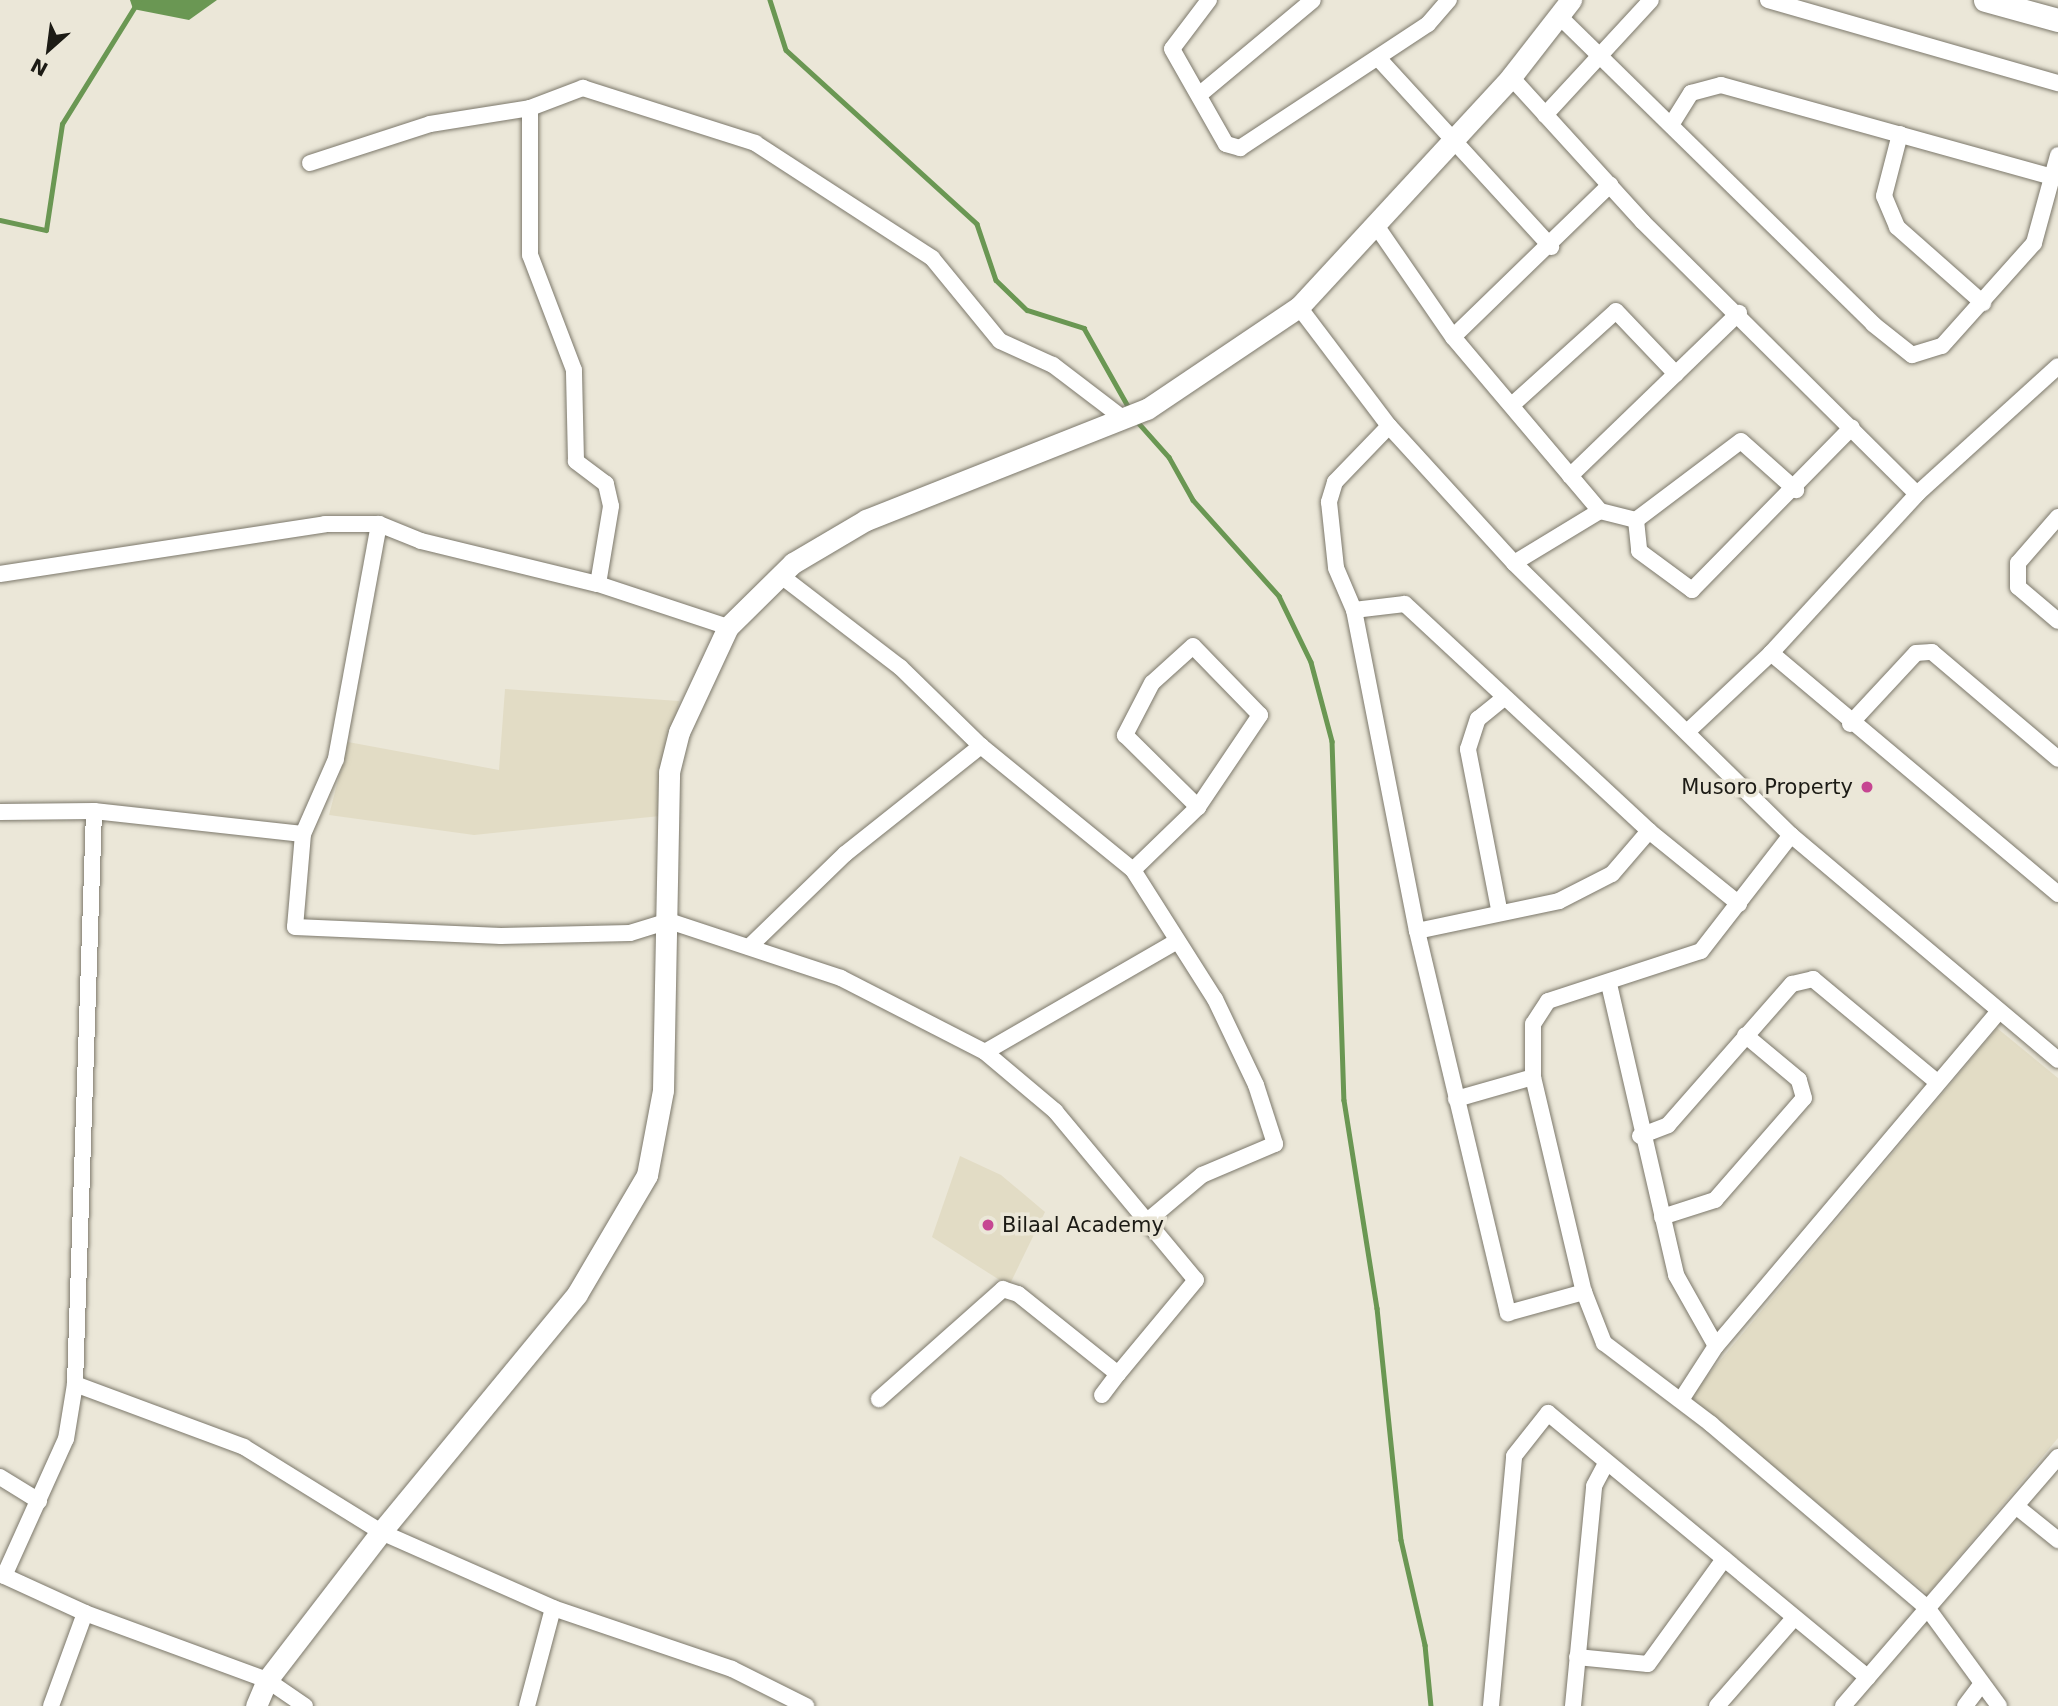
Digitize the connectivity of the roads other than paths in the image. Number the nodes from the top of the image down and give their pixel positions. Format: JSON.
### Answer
{"nodes":[{"id":1,"x":1209,"y":0,"type":"edge"},
{"id":2,"x":1313,"y":0,"type":"edge"},
{"id":3,"x":1449,"y":0,"type":"edge"},
{"id":4,"x":1651,"y":0,"type":"edge"},
{"id":5,"x":1768,"y":0,"type":"edge"},
{"id":6,"x":1984,"y":0,"type":"edge"},
{"id":7,"x":1566,"y":9,"type":"edge"},
{"id":8,"x":2058,"y":20,"type":"edge"},
{"id":9,"x":1601,"y":53,"type":"junction"},
{"id":10,"x":1379,"y":59,"type":"junction"},
{"id":11,"x":1511,"y":77,"type":"junction"},
{"id":12,"x":2058,"y":83,"type":"edge"},
{"id":13,"x":1199,"y":95,"type":"junction"},
{"id":14,"x":530,"y":108,"type":"junction"},
{"id":15,"x":1545,"y":115,"type":"junction"},
{"id":16,"x":1671,"y":125,"type":"junction"},
{"id":17,"x":1900,"y":134,"type":"junction"},
{"id":18,"x":1451,"y":144,"type":"junction"},
{"id":19,"x":2058,"y":155,"type":"edge"},
{"id":20,"x":310,"y":163,"type":"dead end"},
{"id":21,"x":2052,"y":177,"type":"junction"},
{"id":22,"x":1611,"y":185,"type":"junction"},
{"id":23,"x":1375,"y":224,"type":"junction"},
{"id":24,"x":1551,"y":247,"type":"junction"},
{"id":25,"x":1983,"y":303,"type":"junction"},
{"id":26,"x":1300,"y":307,"type":"junction"},
{"id":27,"x":1739,"y":313,"type":"junction"},
{"id":28,"x":1453,"y":337,"type":"junction"},
{"id":29,"x":2058,"y":366,"type":"edge"},
{"id":30,"x":1676,"y":374,"type":"junction"},
{"id":31,"x":1512,"y":405,"type":"junction"},
{"id":32,"x":1120,"y":416,"type":"junction"},
{"id":33,"x":1389,"y":426,"type":"junction"},
{"id":34,"x":1852,"y":427,"type":"junction"},
{"id":35,"x":1570,"y":476,"type":"junction"},
{"id":36,"x":1796,"y":490,"type":"junction"},
{"id":37,"x":1917,"y":494,"type":"junction"},
{"id":38,"x":1600,"y":511,"type":"junction"},
{"id":39,"x":2058,"y":517,"type":"edge"},
{"id":40,"x":1636,"y":520,"type":"junction"},
{"id":41,"x":379,"y":524,"type":"junction"},
{"id":42,"x":1514,"y":563,"type":"junction"},
{"id":43,"x":0,"y":574,"type":"edge"},
{"id":44,"x":780,"y":575,"type":"junction"},
{"id":45,"x":598,"y":584,"type":"junction"},
{"id":46,"x":1354,"y":610,"type":"junction"},
{"id":47,"x":2058,"y":621,"type":"edge"},
{"id":48,"x":728,"y":627,"type":"junction"},
{"id":49,"x":1771,"y":653,"type":"junction"},
{"id":50,"x":1503,"y":699,"type":"junction"},
{"id":51,"x":1850,"y":724,"type":"junction"},
{"id":52,"x":1687,"y":732,"type":"junction"},
{"id":53,"x":981,"y":746,"type":"junction"},
{"id":54,"x":2058,"y":759,"type":"edge"},
{"id":55,"x":1198,"y":807,"type":"junction"},
{"id":56,"x":94,"y":811,"type":"junction"},
{"id":57,"x":0,"y":812,"type":"edge"},
{"id":58,"x":1649,"y":831,"type":"junction"},
{"id":59,"x":303,"y":834,"type":"junction"},
{"id":60,"x":1791,"y":835,"type":"junction"},
{"id":61,"x":1133,"y":870,"type":"junction"},
{"id":62,"x":2058,"y":894,"type":"edge"},
{"id":63,"x":1739,"y":904,"type":"junction"},
{"id":64,"x":1499,"y":909,"type":"junction"},
{"id":65,"x":669,"y":921,"type":"junction"},
{"id":66,"x":1417,"y":931,"type":"junction"},
{"id":67,"x":1177,"y":940,"type":"junction"},
{"id":68,"x":749,"y":947,"type":"junction"},
{"id":69,"x":1609,"y":984,"type":"junction"},
{"id":70,"x":1998,"y":1012,"type":"junction"},
{"id":71,"x":1745,"y":1035,"type":"junction"},
{"id":72,"x":985,"y":1052,"type":"junction"},
{"id":73,"x":2058,"y":1060,"type":"edge"},
{"id":74,"x":1533,"y":1077,"type":"junction"},
{"id":75,"x":1937,"y":1082,"type":"junction"},
{"id":76,"x":1456,"y":1099,"type":"junction"},
{"id":77,"x":1640,"y":1136,"type":"junction"},
{"id":78,"x":1662,"y":1217,"type":"junction"},
{"id":79,"x":1144,"y":1223,"type":"junction"},
{"id":80,"x":1584,"y":1292,"type":"junction"},
{"id":81,"x":1716,"y":1346,"type":"junction"},
{"id":82,"x":1118,"y":1374,"type":"junction"},
{"id":83,"x":75,"y":1384,"type":"junction"},
{"id":84,"x":1102,"y":1395,"type":"dead end"},
{"id":85,"x":880,"y":1399,"type":"dead end"},
{"id":86,"x":1681,"y":1400,"type":"junction"},
{"id":87,"x":2058,"y":1457,"type":"edge"},
{"id":88,"x":1606,"y":1463,"type":"junction"},
{"id":89,"x":0,"y":1477,"type":"edge"},
{"id":90,"x":39,"y":1501,"type":"junction"},
{"id":91,"x":2017,"y":1507,"type":"junction"},
{"id":92,"x":381,"y":1532,"type":"junction"},
{"id":93,"x":2058,"y":1541,"type":"edge"},
{"id":94,"x":1724,"y":1559,"type":"junction"},
{"id":95,"x":2,"y":1575,"type":"edge"},
{"id":96,"x":553,"y":1608,"type":"junction"},
{"id":97,"x":1928,"y":1609,"type":"junction"},
{"id":98,"x":85,"y":1614,"type":"junction"},
{"id":99,"x":1794,"y":1618,"type":"junction"},
{"id":100,"x":1577,"y":1657,"type":"junction"},
{"id":101,"x":1868,"y":1678,"type":"junction"},
{"id":102,"x":267,"y":1680,"type":"junction"},
{"id":103,"x":1980,"y":1686,"type":"junction"},
{"id":104,"x":51,"y":1706,"type":"edge"},
{"id":105,"x":256,"y":1706,"type":"edge"},
{"id":106,"x":305,"y":1706,"type":"edge"},
{"id":107,"x":527,"y":1706,"type":"edge"},
{"id":108,"x":806,"y":1706,"type":"edge"},
{"id":109,"x":1491,"y":1706,"type":"edge"},
{"id":110,"x":1573,"y":1706,"type":"edge"},
{"id":111,"x":1717,"y":1706,"type":"edge"},
{"id":112,"x":1843,"y":1706,"type":"edge"},
{"id":113,"x":1965,"y":1706,"type":"edge"},
{"id":114,"x":1999,"y":1706,"type":"edge"}],
"edges":[{"from":1,"to":13,"type":"street"},
{"from":2,"to":13,"type":"street"},
{"from":3,"to":10,"type":"street"},
{"from":4,"to":9,"type":"street"},
{"from":5,"to":12,"type":"street"},
{"from":6,"to":8,"type":"main road"},
{"from":7,"to":9,"type":"street"},
{"from":7,"to":11,"type":"street"},
{"from":9,"to":15,"type":"street"},
{"from":9,"to":16,"type":"street"},
{"from":10,"to":13,"type":"street"},
{"from":10,"to":18,"type":"street"},
{"from":11,"to":15,"type":"street"},
{"from":11,"to":18,"type":"street"},
{"from":14,"to":20,"type":"street"},
{"from":14,"to":32,"type":"street"},
{"from":14,"to":45,"type":"street"},
{"from":15,"to":22,"type":"street"},
{"from":16,"to":17,"type":"street"},
{"from":16,"to":25,"type":"street"},
{"from":17,"to":21,"type":"street"},
{"from":17,"to":25,"type":"street"},
{"from":18,"to":23,"type":"street"},
{"from":18,"to":24,"type":"street"},
{"from":19,"to":21,"type":"street"},
{"from":21,"to":25,"type":"street"},
{"from":22,"to":24,"type":"street"},
{"from":22,"to":27,"type":"street"},
{"from":23,"to":26,"type":"street"},
{"from":23,"to":28,"type":"street"},
{"from":24,"to":28,"type":"street"},
{"from":26,"to":32,"type":"street"},
{"from":26,"to":33,"type":"street"},
{"from":27,"to":30,"type":"street"},
{"from":27,"to":34,"type":"street"},
{"from":28,"to":31,"type":"street"},
{"from":29,"to":37,"type":"street"},
{"from":30,"to":31,"type":"street"},
{"from":30,"to":35,"type":"street"},
{"from":31,"to":35,"type":"street"},
{"from":32,"to":44,"type":"street"},
{"from":33,"to":42,"type":"street"},
{"from":33,"to":46,"type":"street"},
{"from":34,"to":36,"type":"street"},
{"from":34,"to":37,"type":"street"},
{"from":35,"to":38,"type":"street"},
{"from":36,"to":40,"type":"street"},
{"from":36,"to":40,"type":"street"},
{"from":37,"to":49,"type":"street"},
{"from":38,"to":40,"type":"street"},
{"from":38,"to":42,"type":"street"},
{"from":39,"to":47,"type":"street"},
{"from":41,"to":43,"type":"street"},
{"from":41,"to":45,"type":"street"},
{"from":41,"to":59,"type":"street"},
{"from":42,"to":52,"type":"street"},
{"from":44,"to":48,"type":"street"},
{"from":44,"to":53,"type":"street"},
{"from":45,"to":48,"type":"street"},
{"from":46,"to":50,"type":"street"},
{"from":46,"to":66,"type":"street"},
{"from":48,"to":65,"type":"street"},
{"from":49,"to":51,"type":"street"},
{"from":49,"to":52,"type":"street"},
{"from":50,"to":58,"type":"street"},
{"from":50,"to":64,"type":"street"},
{"from":51,"to":54,"type":"street"},
{"from":51,"to":62,"type":"street"},
{"from":52,"to":60,"type":"street"},
{"from":53,"to":61,"type":"street"},
{"from":53,"to":68,"type":"street"},
{"from":55,"to":55,"type":"street"},
{"from":55,"to":61,"type":"street"},
{"from":56,"to":57,"type":"street"},
{"from":56,"to":59,"type":"street"},
{"from":56,"to":83,"type":"street"},
{"from":58,"to":63,"type":"street"},
{"from":58,"to":64,"type":"street"},
{"from":59,"to":65,"type":"street"},
{"from":60,"to":63,"type":"street"},
{"from":60,"to":70,"type":"street"},
{"from":61,"to":67,"type":"street"},
{"from":63,"to":69,"type":"street"},
{"from":64,"to":66,"type":"street"},
{"from":65,"to":68,"type":"street"},
{"from":65,"to":92,"type":"street"},
{"from":66,"to":76,"type":"street"},
{"from":67,"to":72,"type":"street"},
{"from":67,"to":79,"type":"street"},
{"from":68,"to":72,"type":"street"},
{"from":69,"to":74,"type":"street"},
{"from":69,"to":77,"type":"street"},
{"from":70,"to":73,"type":"street"},
{"from":70,"to":75,"type":"street"},
{"from":71,"to":75,"type":"street"},
{"from":71,"to":77,"type":"street"},
{"from":71,"to":78,"type":"street"},
{"from":72,"to":79,"type":"street"},
{"from":74,"to":76,"type":"street"},
{"from":74,"to":80,"type":"street"},
{"from":75,"to":81,"type":"street"},
{"from":76,"to":80,"type":"street"},
{"from":77,"to":78,"type":"street"},
{"from":78,"to":81,"type":"street"},
{"from":79,"to":82,"type":"street"},
{"from":80,"to":86,"type":"street"},
{"from":81,"to":86,"type":"street"},
{"from":82,"to":84,"type":"street"},
{"from":82,"to":85,"type":"street"},
{"from":83,"to":90,"type":"street"},
{"from":83,"to":92,"type":"street"},
{"from":86,"to":97,"type":"street"},
{"from":87,"to":91,"type":"street"},
{"from":88,"to":94,"type":"street"},
{"from":88,"to":100,"type":"street"},
{"from":88,"to":109,"type":"street"},
{"from":89,"to":90,"type":"street"},
{"from":90,"to":95,"type":"street"},
{"from":91,"to":93,"type":"street"},
{"from":91,"to":97,"type":"street"},
{"from":92,"to":96,"type":"street"},
{"from":92,"to":102,"type":"street"},
{"from":94,"to":99,"type":"street"},
{"from":94,"to":100,"type":"street"},
{"from":95,"to":98,"type":"street"},
{"from":96,"to":107,"type":"street"},
{"from":96,"to":108,"type":"street"},
{"from":97,"to":101,"type":"street"},
{"from":97,"to":103,"type":"street"},
{"from":98,"to":102,"type":"street"},
{"from":98,"to":104,"type":"street"},
{"from":99,"to":101,"type":"street"},
{"from":99,"to":111,"type":"street"},
{"from":100,"to":110,"type":"street"},
{"from":101,"to":112,"type":"street"},
{"from":102,"to":105,"type":"street"},
{"from":102,"to":106,"type":"street"},
{"from":103,"to":113,"type":"street"},
{"from":103,"to":114,"type":"street"}]}
